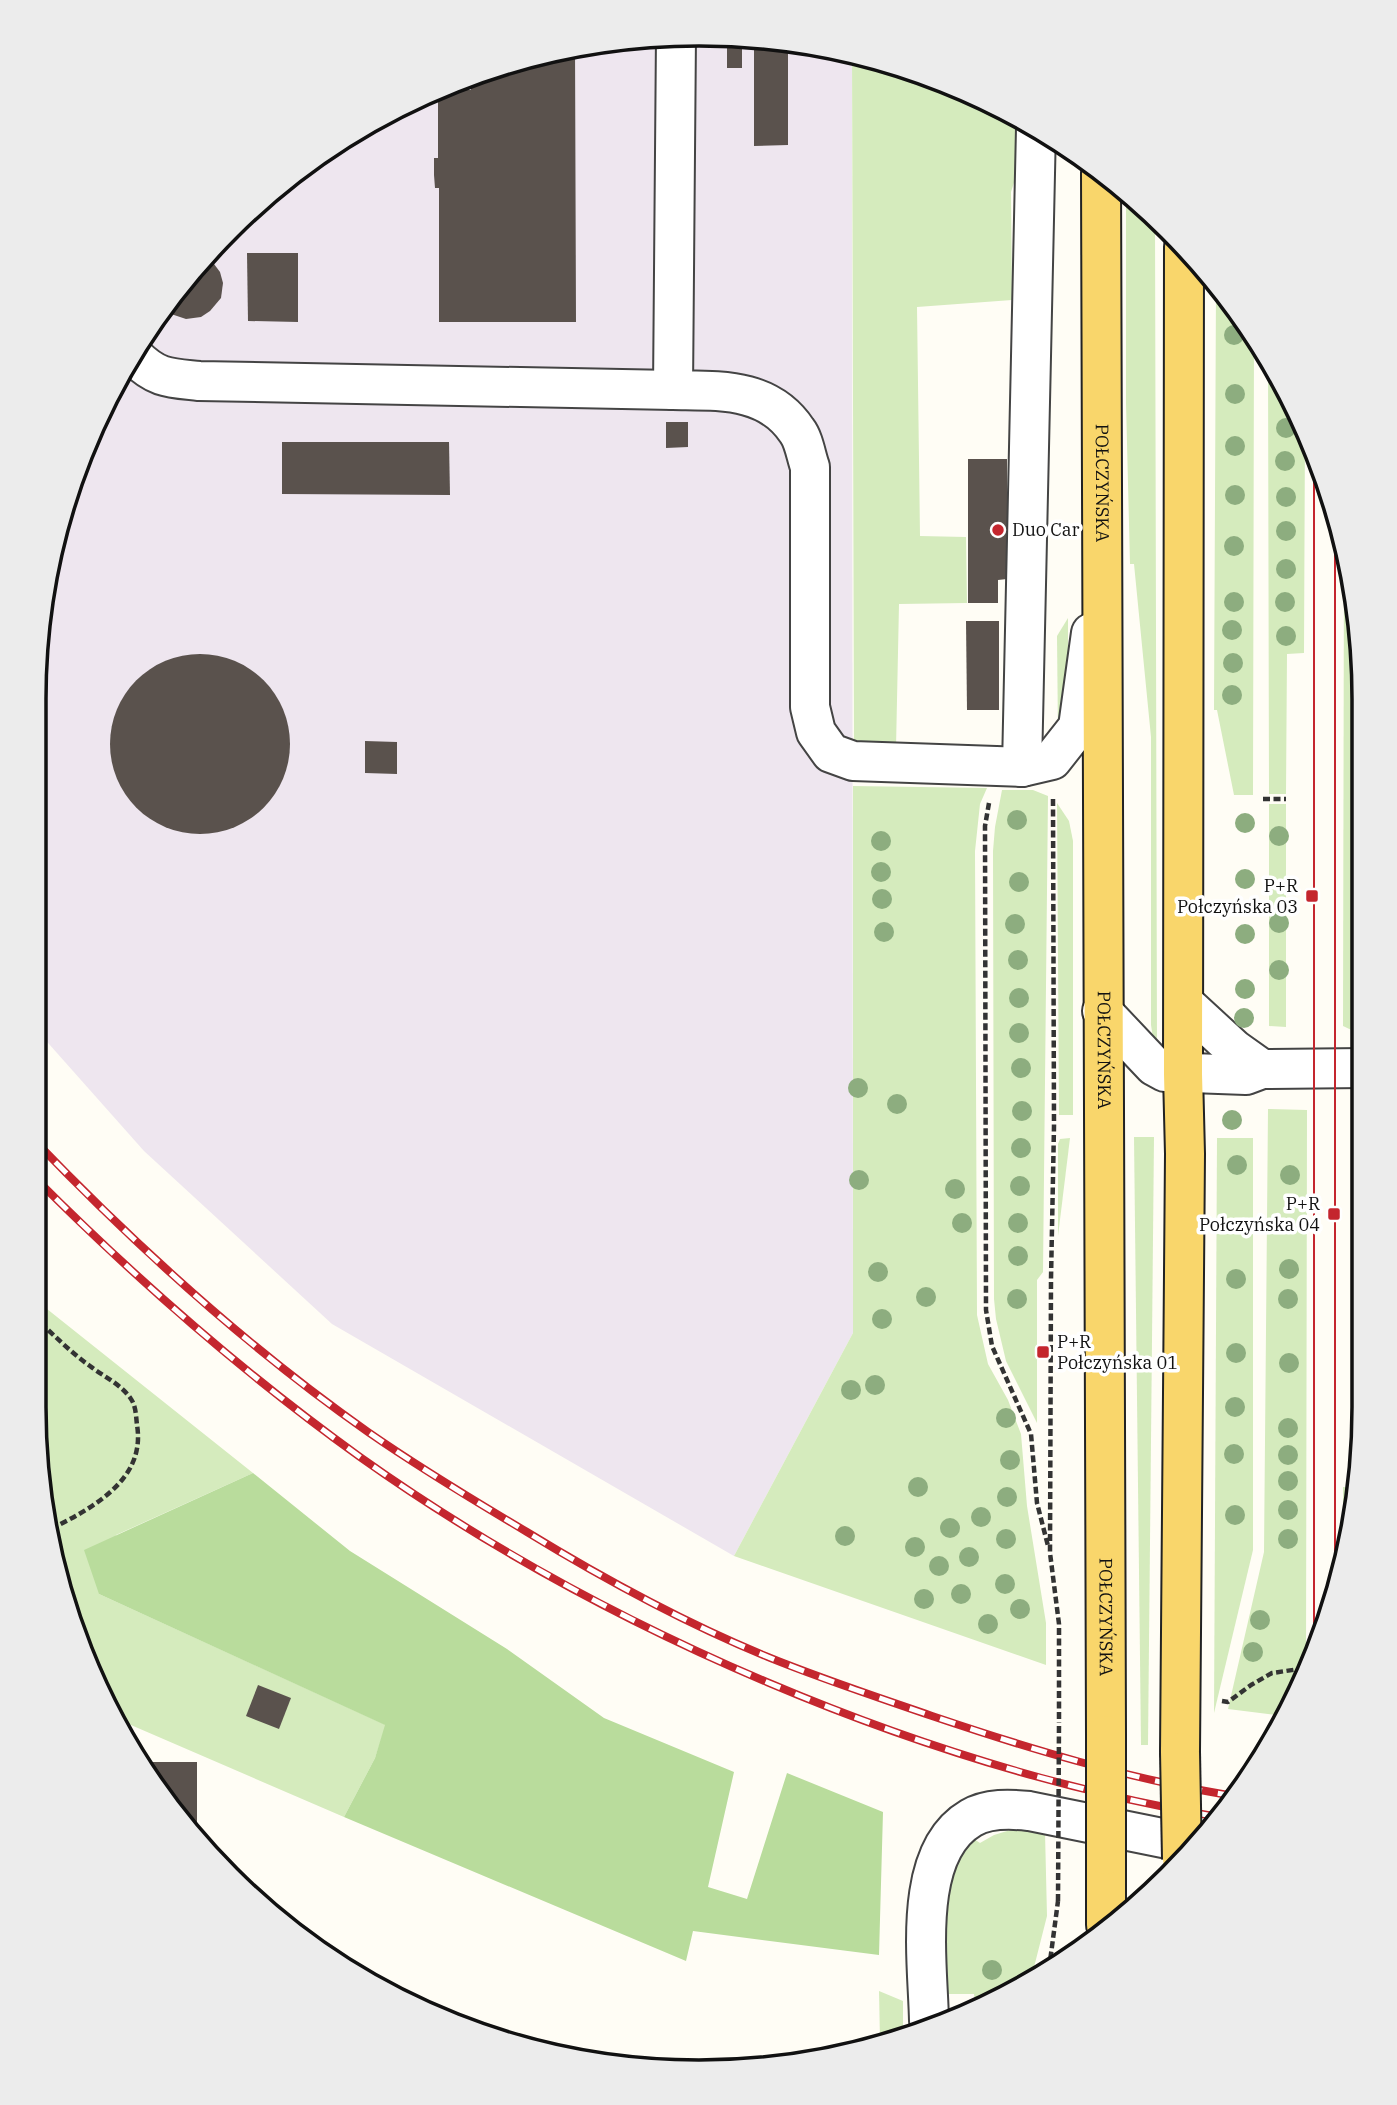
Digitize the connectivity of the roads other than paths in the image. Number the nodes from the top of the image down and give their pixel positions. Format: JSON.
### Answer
{"nodes":[{"id":1,"x":676,"y":47,"type":"edge"},
{"id":2,"x":1036,"y":140,"type":"edge"},
{"id":3,"x":1101,"y":184,"type":"edge"},
{"id":4,"x":1184,"y":263,"type":"edge"},
{"id":5,"x":140,"y":362,"type":"edge"},
{"id":6,"x":673,"y":390,"type":"junction"},
{"id":7,"x":1102,"y":551,"type":"junction"},
{"id":8,"x":1037,"y":763,"type":"junction"},
{"id":9,"x":1184,"y":1003,"type":"junction"},
{"id":10,"x":1102,"y":1011,"type":"junction"},
{"id":11,"x":1352,"y":1068,"type":"edge"},
{"id":12,"x":1262,"y":1069,"type":"junction"},
{"id":13,"x":1183,"y":1074,"type":"junction"},
{"id":14,"x":1184,"y":1842,"type":"edge"},
{"id":15,"x":1182,"y":1845,"type":"edge"},
{"id":16,"x":1106,"y":1917,"type":"edge"},
{"id":17,"x":929,"y":2017,"type":"edge"}],
"edges":[{"from":1,"to":6,"type":"lane"},
{"from":2,"to":8,"type":"lane"},
{"from":3,"to":7,"type":"main road","name":"POŁCZYŃSKA"},
{"from":4,"to":9,"type":"main road"},
{"from":5,"to":6,"type":"lane"},
{"from":6,"to":8,"type":"lane"},
{"from":7,"to":8,"type":"lane"},
{"from":7,"to":10,"type":"main road","name":"POŁCZYŃSKA"},
{"from":9,"to":12,"type":"lane"},
{"from":9,"to":13,"type":"main road"},
{"from":10,"to":13,"type":"lane"},
{"from":10,"to":16,"type":"main road","name":"POŁCZYŃSKA","bridge":true},
{"from":11,"to":12,"type":"lane"},
{"from":12,"to":13,"type":"lane"},
{"from":13,"to":15,"type":"main road","bridge":true},
{"from":14,"to":17,"type":"lane"}]}
